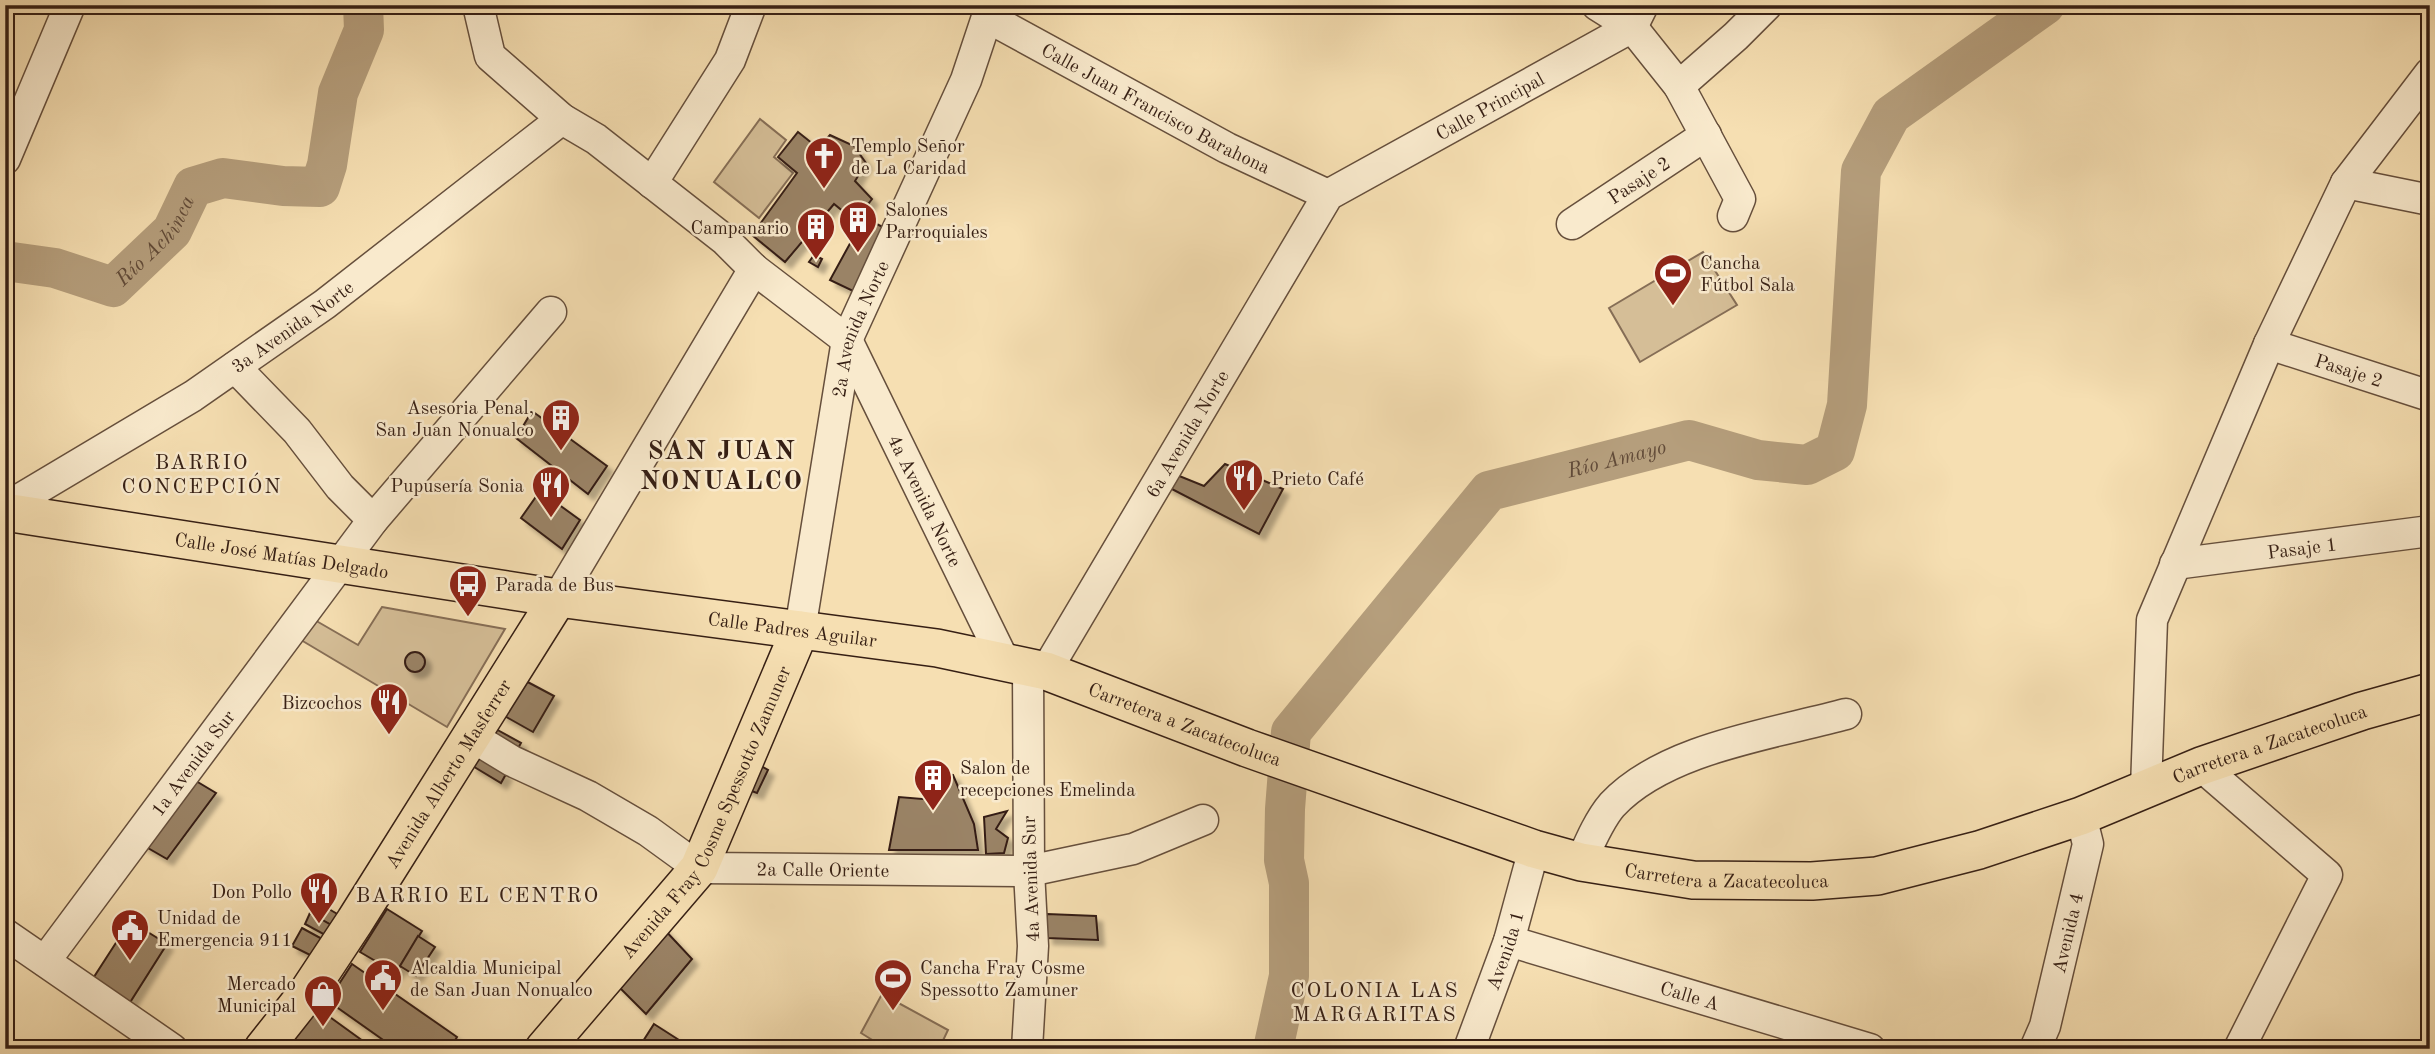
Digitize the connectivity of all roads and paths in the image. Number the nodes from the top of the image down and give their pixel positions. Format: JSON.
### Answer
{"nodes":[{"id":1,"x":70,"y":5,"type":"edge"},
{"id":2,"x":478,"y":5,"type":"edge"},
{"id":3,"x":751,"y":5,"type":"edge"},
{"id":4,"x":1597,"y":5,"type":"edge"},
{"id":5,"x":1767,"y":5,"type":"edge"},
{"id":6,"x":989,"y":11,"type":"edge"},
{"id":7,"x":1637,"y":16,"type":"edge"},
{"id":8,"x":2430,"y":73,"type":"edge"},
{"id":9,"x":1679,"y":86,"type":"junction"},
{"id":10,"x":562,"y":119,"type":"junction"},
{"id":11,"x":1706,"y":135,"type":"junction"},
{"id":12,"x":5,"y":159,"type":"edge"},
{"id":13,"x":652,"y":183,"type":"junction"},
{"id":14,"x":2346,"y":183,"type":"junction"},
{"id":15,"x":1328,"y":195,"type":"junction"},
{"id":16,"x":2430,"y":200,"type":"edge"},
{"id":17,"x":1733,"y":216,"type":"dead end"},
{"id":18,"x":1572,"y":224,"type":"dead end"},
{"id":19,"x":754,"y":269,"type":"junction"},
{"id":20,"x":551,"y":312,"type":"dead end"},
{"id":21,"x":847,"y":340,"type":"junction"},
{"id":22,"x":2269,"y":344,"type":"junction"},
{"id":23,"x":235,"y":367,"type":"junction"},
{"id":24,"x":2430,"y":396,"type":"edge"},
{"id":25,"x":5,"y":510,"type":"edge"},
{"id":26,"x":373,"y":520,"type":"junction"},
{"id":27,"x":2430,"y":531,"type":"edge"},
{"id":28,"x":2175,"y":564,"type":"junction"},
{"id":29,"x":339,"y":566,"type":"junction"},
{"id":30,"x":558,"y":598,"type":"junction"},
{"id":31,"x":800,"y":630,"type":"junction"},
{"id":32,"x":1026,"y":666,"type":"junction"},
{"id":33,"x":2430,"y":692,"type":"edge"},
{"id":34,"x":1846,"y":714,"type":"dead end"},
{"id":35,"x":471,"y":736,"type":"junction"},
{"id":36,"x":2202,"y":766,"type":"junction"},
{"id":37,"x":2147,"y":789,"type":"junction"},
{"id":38,"x":2081,"y":816,"type":"junction"},
{"id":39,"x":1203,"y":821,"type":"dead end"},
{"id":40,"x":1534,"y":849,"type":"junction"},
{"id":41,"x":1581,"y":862,"type":"junction"},
{"id":42,"x":699,"y":868,"type":"junction"},
{"id":43,"x":1028,"y":871,"type":"junction"},
{"id":44,"x":5,"y":934,"type":"edge"},
{"id":45,"x":1509,"y":941,"type":"junction"},
{"id":46,"x":44,"y":961,"type":"junction"},
{"id":47,"x":172,"y":1049,"type":"edge"},
{"id":48,"x":263,"y":1049,"type":"edge"},
{"id":49,"x":544,"y":1049,"type":"edge"},
{"id":50,"x":1027,"y":1049,"type":"edge"},
{"id":51,"x":1469,"y":1049,"type":"edge"},
{"id":52,"x":1870,"y":1049,"type":"edge"},
{"id":53,"x":2035,"y":1049,"type":"edge"},
{"id":54,"x":2239,"y":1049,"type":"edge"}],
"edges":[{"from":1,"to":12,"type":"street"},
{"from":2,"to":10,"type":"street"},
{"from":3,"to":13,"type":"street"},
{"from":4,"to":7,"type":"street"},
{"from":5,"to":9,"type":"street"},
{"from":6,"to":15,"type":"street","name":"Calle Juan Francisco Barahona"},
{"from":6,"to":21,"type":"street","name":"2a Avenida Norte"},
{"from":7,"to":9,"type":"street"},
{"from":7,"to":15,"type":"street","name":"Calle Principal"},
{"from":8,"to":14,"type":"street"},
{"from":9,"to":11,"type":"street"},
{"from":10,"to":13,"type":"street"},
{"from":10,"to":23,"type":"street","name":"3a Avenida Norte"},
{"from":11,"to":17,"type":"street"},
{"from":11,"to":18,"type":"street","name":"Pasaje 2"},
{"from":13,"to":19,"type":"street"},
{"from":14,"to":16,"type":"street"},
{"from":14,"to":22,"type":"street"},
{"from":15,"to":32,"type":"street","name":"6a Avenida Norte"},
{"from":19,"to":21,"type":"street"},
{"from":19,"to":30,"type":"street"},
{"from":20,"to":26,"type":"street","name":"1a Avenida Sur"},
{"from":21,"to":31,"type":"street","name":"2a Avenida Norte"},
{"from":21,"to":32,"type":"street","name":"4a Avenida Norte"},
{"from":22,"to":24,"type":"street","name":"Pasaje 2"},
{"from":22,"to":28,"type":"street"},
{"from":23,"to":25,"type":"street","name":"3a Avenida Norte"},
{"from":23,"to":26,"type":"street"},
{"from":25,"to":29,"type":"main road","name":"Calle José Matías Delgado"},
{"from":26,"to":29,"type":"street","name":"1a Avenida Sur"},
{"from":27,"to":28,"type":"street","name":"Pasaje 1"},
{"from":28,"to":37,"type":"street"},
{"from":29,"to":30,"type":"main road","name":"Calle José Matías Delgado"},
{"from":29,"to":46,"type":"street","name":"1a Avenida Sur"},
{"from":30,"to":31,"type":"main road","name":"Calle Padres Aguilar"},
{"from":30,"to":35,"type":"main road","name":"Avenida Alberto Masferrer"},
{"from":31,"to":32,"type":"main road","name":"Calle Padres Aguilar"},
{"from":31,"to":42,"type":"main road","name":"Avenida Fray Cosme Spessotto Zamuner"},
{"from":32,"to":40,"type":"main road","name":"Carretera a Zacatecoluca"},
{"from":32,"to":43,"type":"street","name":"4a Avenida Sur"},
{"from":33,"to":36,"type":"main road","name":"Carretera a Zacatecoluca"},
{"from":34,"to":41,"type":"street"},
{"from":35,"to":42,"type":"street"},
{"from":35,"to":48,"type":"main road","name":"Avenida Alberto Masferrer"},
{"from":36,"to":37,"type":"main road","name":"Carretera a Zacatecoluca"},
{"from":36,"to":54,"type":"street"},
{"from":37,"to":38,"type":"main road","name":"Carretera a Zacatecoluca"},
{"from":38,"to":41,"type":"main road","name":"Carretera a Zacatecoluca"},
{"from":38,"to":53,"type":"street","name":"Avenida 4"},
{"from":39,"to":43,"type":"street","name":"2a Calle Oriente"},
{"from":40,"to":41,"type":"main road","name":"Carretera a Zacatecoluca"},
{"from":40,"to":45,"type":"street","name":"Avenida 1"},
{"from":42,"to":43,"type":"street","name":"2a Calle Oriente"},
{"from":42,"to":49,"type":"main road","name":"Avenida Fray Cosme Spessotto Zamuner"},
{"from":43,"to":50,"type":"street","name":"4a Avenida Sur"},
{"from":44,"to":46,"type":"street"},
{"from":45,"to":51,"type":"street","name":"Avenida 1"},
{"from":45,"to":52,"type":"street","name":"Calle A"},
{"from":46,"to":47,"type":"street"}]}
